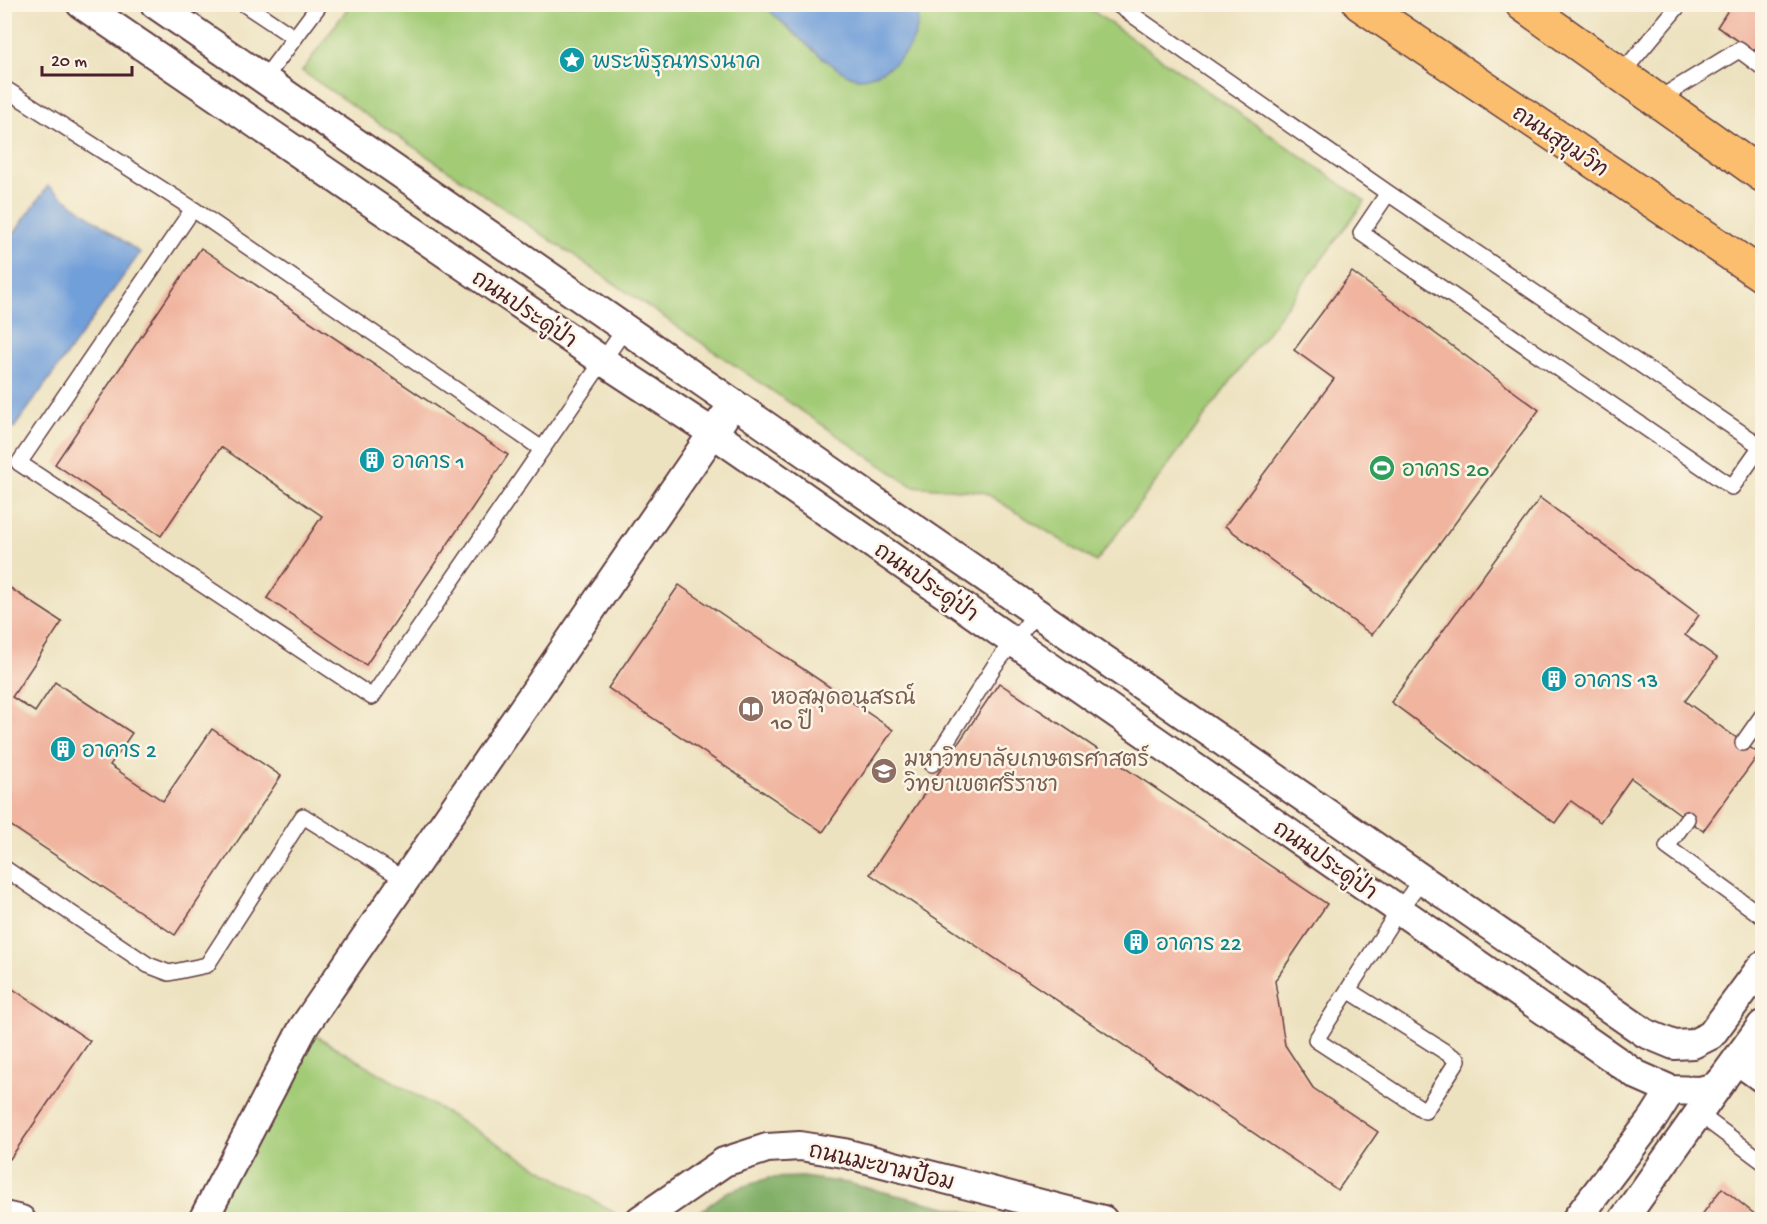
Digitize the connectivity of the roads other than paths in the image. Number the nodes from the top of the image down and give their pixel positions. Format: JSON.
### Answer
{"nodes":[{"id":1,"x":155,"y":4,"type":"edge"},
{"id":2,"x":244,"y":4,"type":"edge"},
{"id":3,"x":1117,"y":4,"type":"edge"},
{"id":4,"x":1360,"y":4,"type":"edge"},
{"id":5,"x":1522,"y":4,"type":"edge"},
{"id":6,"x":1680,"y":4,"type":"edge"},
{"id":7,"x":318,"y":5,"type":"edge"},
{"id":8,"x":87,"y":6,"type":"edge"},
{"id":9,"x":294,"y":38,"type":"junction"},
{"id":10,"x":1762,"y":67,"type":"edge"},
{"id":11,"x":1621,"y":74,"type":"junction"},
{"id":12,"x":264,"y":79,"type":"junction"},
{"id":13,"x":4,"y":88,"type":"edge"},
{"id":14,"x":1657,"y":100,"type":"junction"},
{"id":15,"x":1762,"y":174,"type":"edge"},
{"id":16,"x":1388,"y":193,"type":"junction"},
{"id":17,"x":193,"y":209,"type":"junction"},
{"id":18,"x":1762,"y":275,"type":"edge"},
{"id":19,"x":624,"y":330,"type":"junction"},
{"id":20,"x":603,"y":361,"type":"junction"},
{"id":21,"x":733,"y":404,"type":"junction"},
{"id":22,"x":713,"y":433,"type":"junction"},
{"id":23,"x":1762,"y":446,"type":"edge"},
{"id":24,"x":542,"y":449,"type":"junction"},
{"id":25,"x":1036,"y":613,"type":"junction"},
{"id":26,"x":1014,"y":641,"type":"junction"},
{"id":27,"x":1762,"y":717,"type":"edge"},
{"id":28,"x":1743,"y":743,"type":"dead end"},
{"id":29,"x":932,"y":764,"type":"dead end"},
{"id":30,"x":1687,"y":819,"type":"dead end"},
{"id":31,"x":4,"y":868,"type":"edge"},
{"id":32,"x":1422,"y":879,"type":"junction"},
{"id":33,"x":405,"y":880,"type":"junction"},
{"id":34,"x":1399,"y":910,"type":"junction"},
{"id":35,"x":1762,"y":916,"type":"edge"},
{"id":36,"x":1762,"y":966,"type":"edge"},
{"id":37,"x":1348,"y":990,"type":"junction"},
{"id":38,"x":1762,"y":1025,"type":"edge"},
{"id":39,"x":1730,"y":1069,"type":"junction"},
{"id":40,"x":1762,"y":1078,"type":"edge"},
{"id":41,"x":1671,"y":1090,"type":"junction"},
{"id":42,"x":1700,"y":1114,"type":"junction"},
{"id":43,"x":1762,"y":1161,"type":"edge"},
{"id":44,"x":4,"y":1216,"type":"edge"},
{"id":45,"x":21,"y":1220,"type":"edge"},
{"id":46,"x":202,"y":1220,"type":"edge"},
{"id":47,"x":640,"y":1220,"type":"edge"},
{"id":48,"x":1103,"y":1220,"type":"edge"},
{"id":49,"x":1576,"y":1220,"type":"edge"},
{"id":50,"x":1623,"y":1220,"type":"edge"}],
"edges":[{"from":1,"to":12,"type":"street","name":"ถนนประดู่ป่า"},
{"from":2,"to":9,"type":"lane"},
{"from":3,"to":16,"type":"lane"},
{"from":4,"to":18,"type":"highway","name":"ถนนสุขุมวิท"},
{"from":5,"to":11,"type":"highway"},
{"from":6,"to":11,"type":"lane"},
{"from":7,"to":9,"type":"lane"},
{"from":8,"to":20,"type":"street","name":"ถนนประดู่ป่า"},
{"from":9,"to":12,"type":"lane"},
{"from":10,"to":14,"type":"lane"},
{"from":11,"to":14,"type":"highway"},
{"from":12,"to":19,"type":"street","name":"ถนนประดู่ป่า"},
{"from":13,"to":17,"type":"lane"},
{"from":14,"to":15,"type":"highway"},
{"from":16,"to":23,"type":"lane"},
{"from":16,"to":23,"type":"lane"},
{"from":17,"to":24,"type":"lane"},
{"from":17,"to":24,"type":"lane"},
{"from":19,"to":20,"type":"lane"},
{"from":19,"to":21,"type":"street","name":"ถนนประดู่ป่า"},
{"from":20,"to":22,"type":"street","name":"ถนนประดู่ป่า"},
{"from":20,"to":24,"type":"lane"},
{"from":21,"to":22,"type":"street"},
{"from":21,"to":25,"type":"street","name":"ถนนประดู่ป่า"},
{"from":22,"to":26,"type":"street","name":"ถนนประดู่ป่า"},
{"from":22,"to":33,"type":"street"},
{"from":25,"to":26,"type":"lane"},
{"from":25,"to":32,"type":"street","name":"ถนนประดู่ป่า"},
{"from":26,"to":29,"type":"lane"},
{"from":26,"to":34,"type":"street","name":"ถนนประดู่ป่า"},
{"from":27,"to":28,"type":"lane"},
{"from":30,"to":35,"type":"lane"},
{"from":31,"to":33,"type":"lane"},
{"from":32,"to":34,"type":"lane"},
{"from":32,"to":36,"type":"street","name":"ถนนประดู่ป่า"},
{"from":33,"to":46,"type":"street"},
{"from":34,"to":37,"type":"lane"},
{"from":34,"to":41,"type":"street","name":"ถนนประดู่ป่า"},
{"from":37,"to":37,"type":"lane"},
{"from":38,"to":39,"type":"street","name":"ถนนประดู่ป่า"},
{"from":39,"to":40,"type":"street"},
{"from":39,"to":41,"type":"street","name":"ถนนประดู่ป่า"},
{"from":39,"to":42,"type":"street"},
{"from":41,"to":49,"type":"street"},
{"from":42,"to":43,"type":"lane"},
{"from":42,"to":50,"type":"street"},
{"from":44,"to":45,"type":"street"},
{"from":47,"to":48,"type":"street","name":"ถนนมะขามป้อม"}]}
